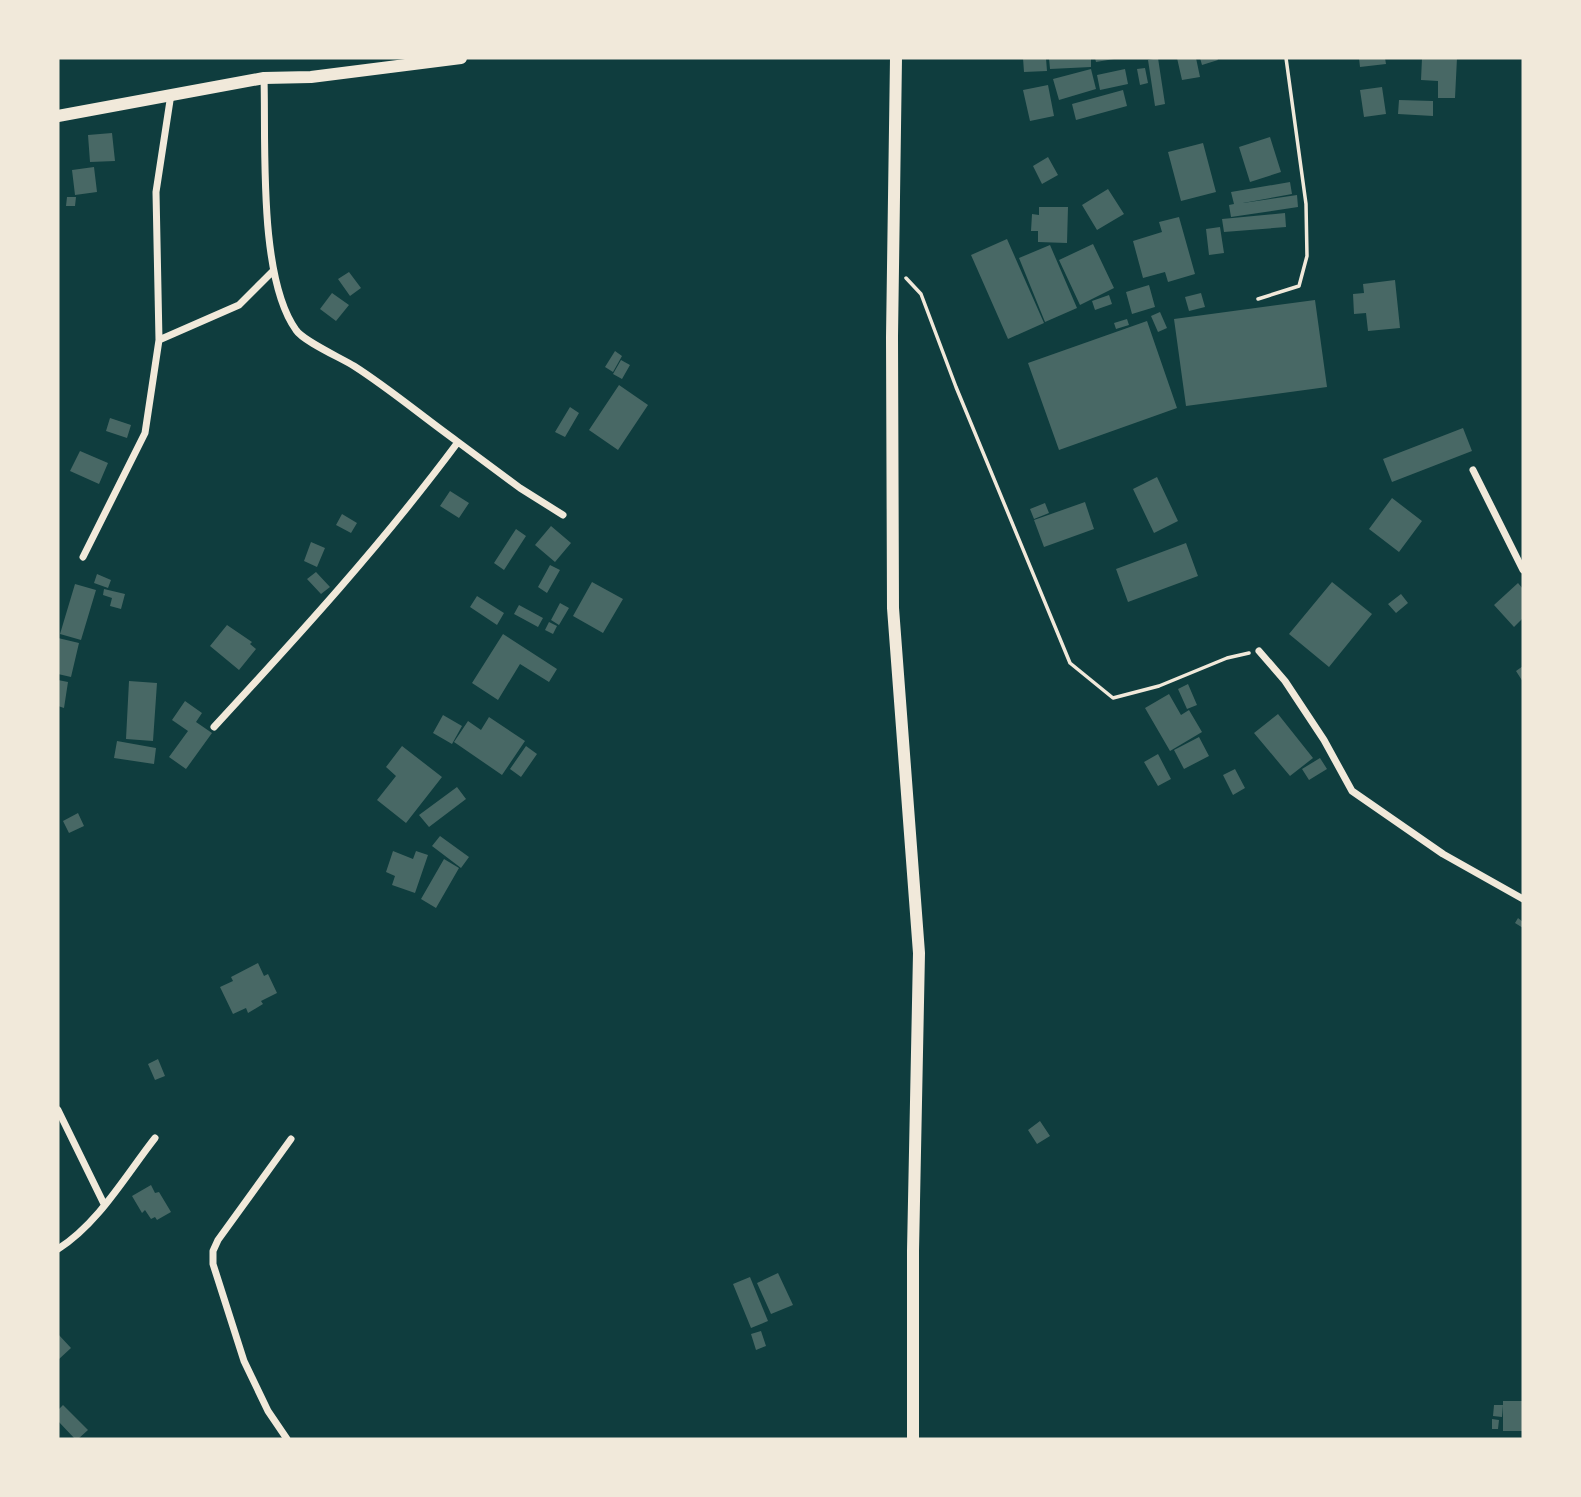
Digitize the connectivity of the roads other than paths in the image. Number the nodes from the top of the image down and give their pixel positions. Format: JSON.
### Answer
{"nodes":[{"id":1,"x":461,"y":58,"type":"edge"},
{"id":2,"x":896,"y":58,"type":"edge"},
{"id":3,"x":264,"y":78,"type":"junction"},
{"id":4,"x":171,"y":94,"type":"junction"},
{"id":5,"x":58,"y":116,"type":"edge"},
{"id":6,"x":273,"y":271,"type":"junction"},
{"id":7,"x":159,"y":340,"type":"junction"},
{"id":8,"x":457,"y":442,"type":"junction"},
{"id":9,"x":1473,"y":470,"type":"dead end"},
{"id":10,"x":563,"y":515,"type":"dead end"},
{"id":11,"x":83,"y":557,"type":"dead end"},
{"id":12,"x":1523,"y":570,"type":"edge"},
{"id":13,"x":1259,"y":650,"type":"road end"},
{"id":14,"x":214,"y":727,"type":"dead end"},
{"id":15,"x":1523,"y":899,"type":"edge"},
{"id":16,"x":58,"y":1110,"type":"edge"},
{"id":17,"x":155,"y":1138,"type":"dead end"},
{"id":18,"x":291,"y":1139,"type":"dead end"},
{"id":19,"x":104,"y":1203,"type":"junction"},
{"id":20,"x":58,"y":1249,"type":"edge"},
{"id":21,"x":287,"y":1439,"type":"edge"},
{"id":22,"x":913,"y":1439,"type":"edge"}],
"edges":[{"from":1,"to":3,"type":"street"},
{"from":2,"to":22,"type":"street"},
{"from":3,"to":4,"type":"street"},
{"from":3,"to":6,"type":"street"},
{"from":4,"to":5,"type":"street"},
{"from":4,"to":7,"type":"street"},
{"from":6,"to":7,"type":"street"},
{"from":6,"to":8,"type":"street"},
{"from":7,"to":11,"type":"street"},
{"from":8,"to":10,"type":"street"},
{"from":8,"to":14,"type":"street"},
{"from":9,"to":12,"type":"street"},
{"from":13,"to":15,"type":"street"},
{"from":16,"to":19,"type":"street"},
{"from":17,"to":19,"type":"street"},
{"from":18,"to":21,"type":"street"},
{"from":19,"to":20,"type":"street"}]}
